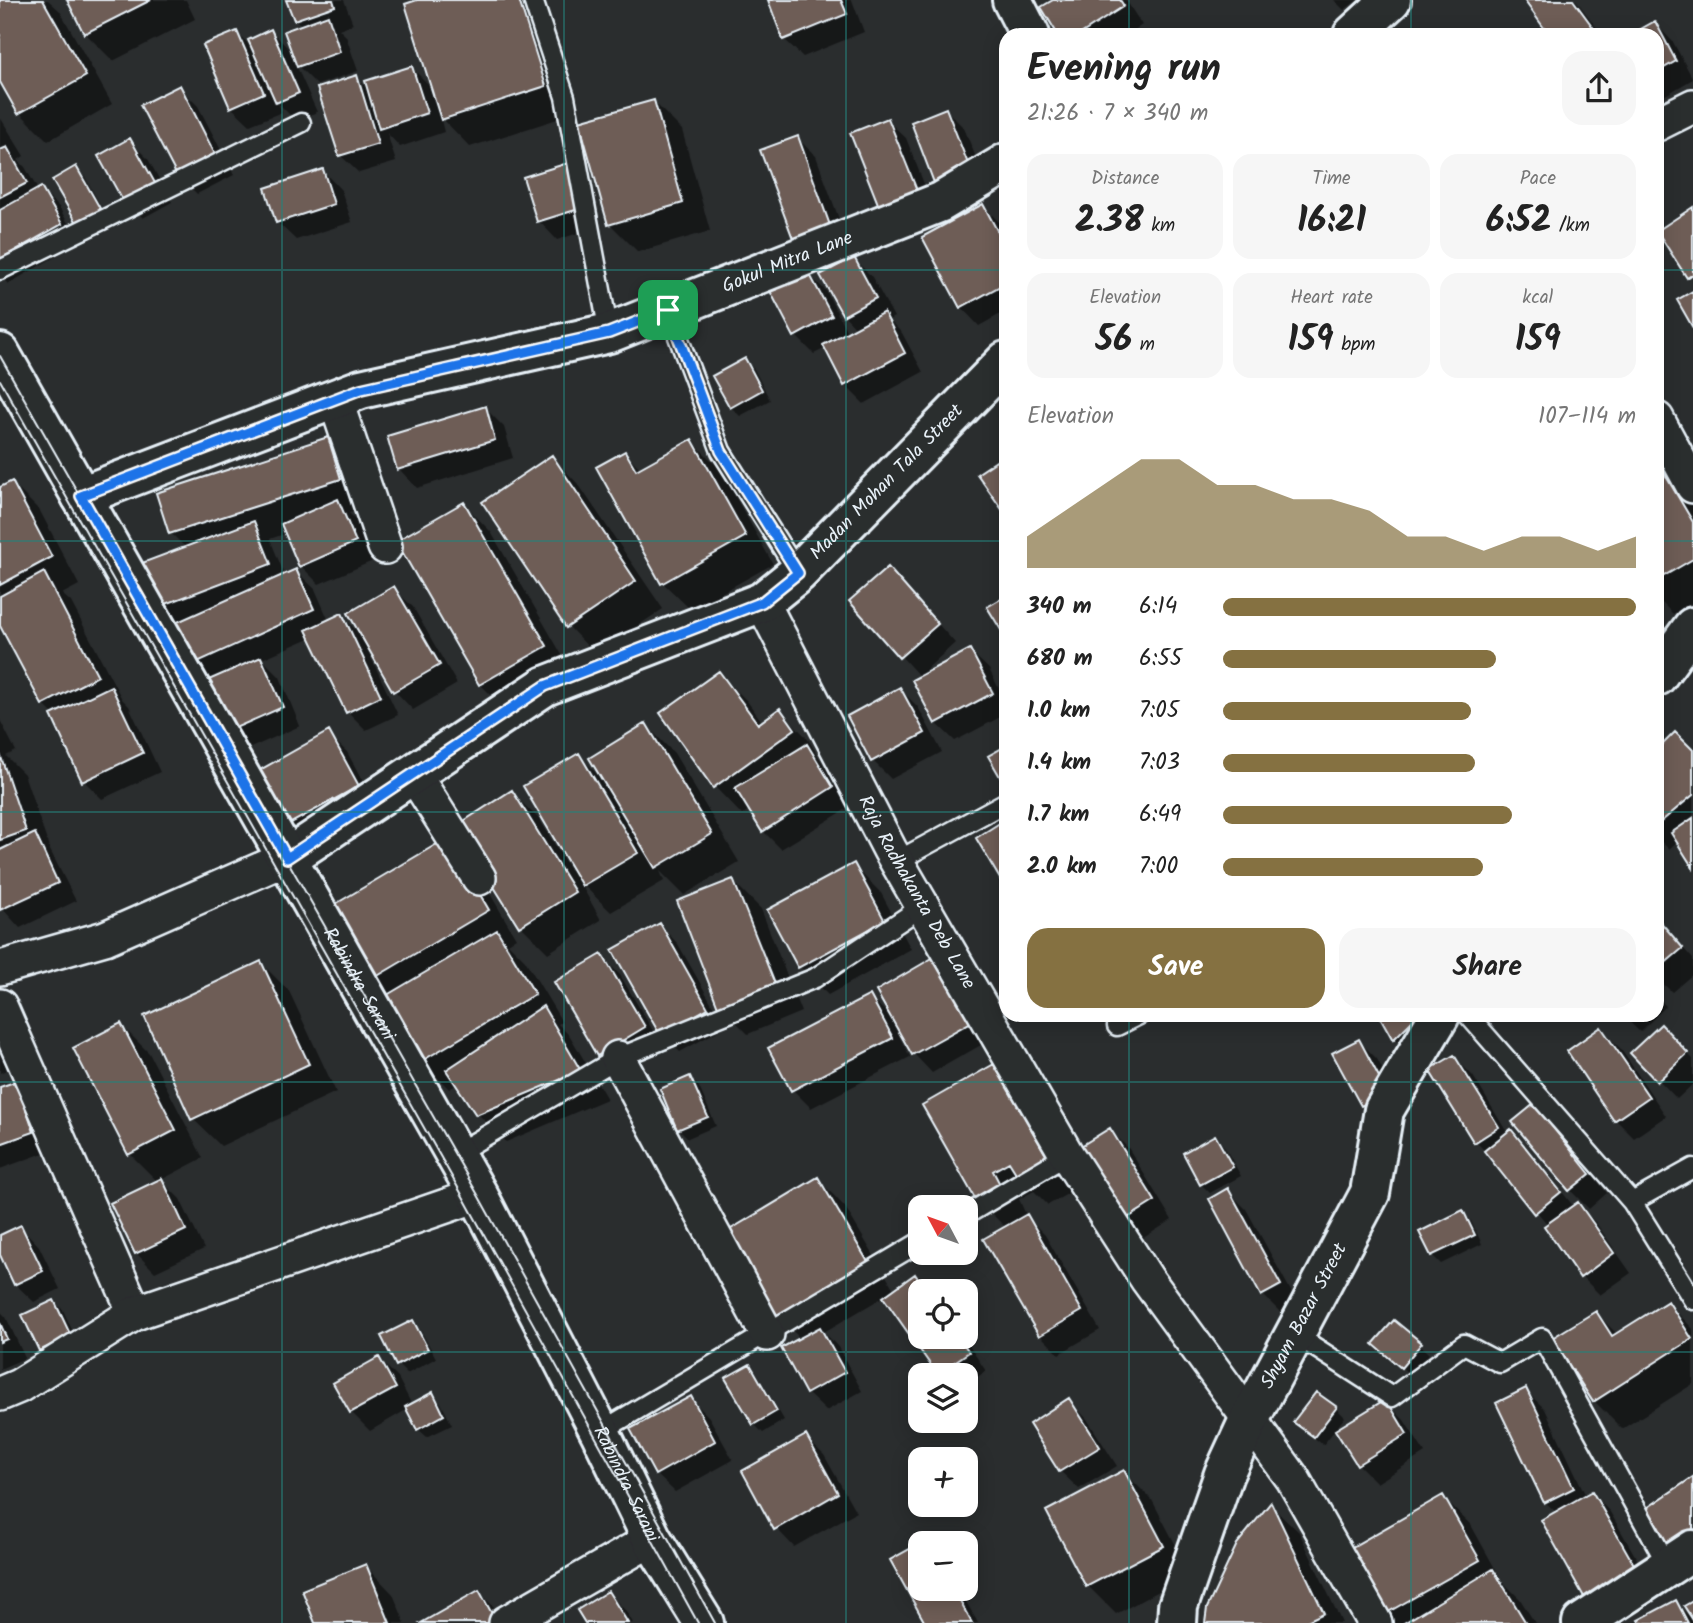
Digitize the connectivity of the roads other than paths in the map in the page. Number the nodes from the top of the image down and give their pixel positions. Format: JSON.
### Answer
{"nodes":[{"id":1,"x":533,"y":0,"type":"edge"},
{"id":2,"x":1012,"y":0,"type":"edge"},
{"id":3,"x":1391,"y":0,"type":"edge"},
{"id":4,"x":1026,"y":28,"type":"edge"},
{"id":5,"x":1361,"y":28,"type":"edge"},
{"id":6,"x":1693,"y":106,"type":"edge"},
{"id":7,"x":1664,"y":120,"type":"edge"},
{"id":8,"x":301,"y":123,"type":"dead end"},
{"id":9,"x":999,"y":167,"type":"edge"},
{"id":10,"x":0,"y":270,"type":"edge"},
{"id":11,"x":668,"y":310,"type":"junction"},
{"id":12,"x":609,"y":333,"type":"junction"},
{"id":13,"x":0,"y":353,"type":"edge"},
{"id":14,"x":999,"y":368,"type":"edge"},
{"id":15,"x":335,"y":399,"type":"junction"},
{"id":16,"x":1664,"y":432,"type":"edge"},
{"id":17,"x":1693,"y":486,"type":"edge"},
{"id":18,"x":81,"y":496,"type":"junction"},
{"id":19,"x":385,"y":547,"type":"dead end"},
{"id":20,"x":798,"y":573,"type":"junction"},
{"id":21,"x":762,"y":602,"type":"junction"},
{"id":22,"x":1693,"y":627,"type":"edge"},
{"id":23,"x":1664,"y":656,"type":"edge"},
{"id":24,"x":413,"y":773,"type":"junction"},
{"id":25,"x":999,"y":806,"type":"edge"},
{"id":26,"x":287,"y":858,"type":"junction"},
{"id":27,"x":897,"y":861,"type":"junction"},
{"id":28,"x":479,"y":878,"type":"dead end"},
{"id":29,"x":923,"y":906,"type":"junction"},
{"id":30,"x":0,"y":968,"type":"edge"},
{"id":31,"x":0,"y":1006,"type":"edge"},
{"id":32,"x":1125,"y":1022,"type":"edge"},
{"id":33,"x":1436,"y":1022,"type":"edge"},
{"id":34,"x":1474,"y":1022,"type":"edge"},
{"id":35,"x":1117,"y":1026,"type":"dead end"},
{"id":36,"x":618,"y":1058,"type":"junction"},
{"id":37,"x":455,"y":1154,"type":"junction"},
{"id":38,"x":1067,"y":1155,"type":"junction"},
{"id":39,"x":1693,"y":1168,"type":"edge"},
{"id":40,"x":478,"y":1195,"type":"junction"},
{"id":41,"x":1632,"y":1202,"type":"junction"},
{"id":42,"x":978,"y":1208,"type":"edge"},
{"id":43,"x":908,"y":1249,"type":"edge"},
{"id":44,"x":1693,"y":1300,"type":"edge"},
{"id":45,"x":135,"y":1313,"type":"junction"},
{"id":46,"x":767,"y":1334,"type":"junction"},
{"id":47,"x":1296,"y":1335,"type":"junction"},
{"id":48,"x":0,"y":1394,"type":"edge"},
{"id":49,"x":1249,"y":1420,"type":"junction"},
{"id":50,"x":600,"y":1432,"type":"junction"},
{"id":51,"x":652,"y":1539,"type":"junction"},
{"id":52,"x":1681,"y":1558,"type":"edge"},
{"id":53,"x":506,"y":1623,"type":"edge"},
{"id":54,"x":704,"y":1623,"type":"edge"},
{"id":55,"x":1177,"y":1623,"type":"edge"},
{"id":56,"x":1375,"y":1623,"type":"edge"},
{"id":57,"x":1582,"y":1623,"type":"edge"}],
"edges":[{"from":1,"to":12,"type":"lane"},
{"from":2,"to":4,"type":"street"},
{"from":3,"to":5,"type":"street"},
{"from":6,"to":7,"type":"street"},
{"from":8,"to":10,"type":"lane"},
{"from":9,"to":11,"type":"street","name":"Gokul Mitra Lane"},
{"from":11,"to":12,"type":"street","name":"Gokul Mitra Lane"},
{"from":11,"to":20,"type":"lane"},
{"from":12,"to":15,"type":"street","name":"Gokul Mitra Lane"},
{"from":13,"to":18,"type":"street","name":"Rabindra Sarani"},
{"from":14,"to":20,"type":"street","name":"Madan Mohan Tala Street"},
{"from":15,"to":18,"type":"street","name":"Gokul Mitra Lane"},
{"from":15,"to":19,"type":"street"},
{"from":16,"to":17,"type":"street"},
{"from":18,"to":26,"type":"street","name":"Rabindra Sarani"},
{"from":20,"to":21,"type":"street","name":"Madan Mohan Tala Street"},
{"from":21,"to":24,"type":"street","name":"Madan Mohan Tala Street"},
{"from":21,"to":27,"type":"street","name":"Raja Radhakanta Deb Lane"},
{"from":22,"to":23,"type":"street"},
{"from":24,"to":26,"type":"street","name":"Madan Mohan Tala Street"},
{"from":24,"to":28,"type":"street"},
{"from":25,"to":27,"type":"lane"},
{"from":26,"to":30,"type":"street"},
{"from":26,"to":37,"type":"street","name":"Rabindra Sarani"},
{"from":27,"to":29,"type":"street","name":"Raja Radhakanta Deb Lane"},
{"from":29,"to":36,"type":"lane"},
{"from":29,"to":38,"type":"street","name":"Raja Radhakanta Deb Lane"},
{"from":31,"to":45,"type":"street"},
{"from":32,"to":35,"type":"lane"},
{"from":33,"to":47,"type":"street","name":"Shyam Bazar Street"},
{"from":34,"to":41,"type":"lane"},
{"from":36,"to":37,"type":"lane"},
{"from":36,"to":46,"type":"street"},
{"from":37,"to":40,"type":"street","name":"Rabindra Sarani"},
{"from":38,"to":42,"type":"lane"},
{"from":38,"to":49,"type":"street","name":"Raja Radhakanta Deb Lane"},
{"from":39,"to":41,"type":"lane"},
{"from":40,"to":45,"type":"street"},
{"from":40,"to":50,"type":"street","name":"Rabindra Sarani"},
{"from":41,"to":44,"type":"lane"},
{"from":43,"to":46,"type":"lane"},
{"from":45,"to":48,"type":"street"},
{"from":46,"to":50,"type":"lane"},
{"from":47,"to":49,"type":"street","name":"Shyam Bazar Street"},
{"from":47,"to":52,"type":"lane"},
{"from":49,"to":55,"type":"street","name":"Shyam Bazar Street"},
{"from":49,"to":56,"type":"street","name":"Raja Radhakanta Deb Lane"},
{"from":50,"to":51,"type":"street","name":"Rabindra Sarani"},
{"from":51,"to":53,"type":"street"},
{"from":51,"to":54,"type":"street","name":"Rabindra Sarani"},
{"from":52,"to":57,"type":"street"}]}
